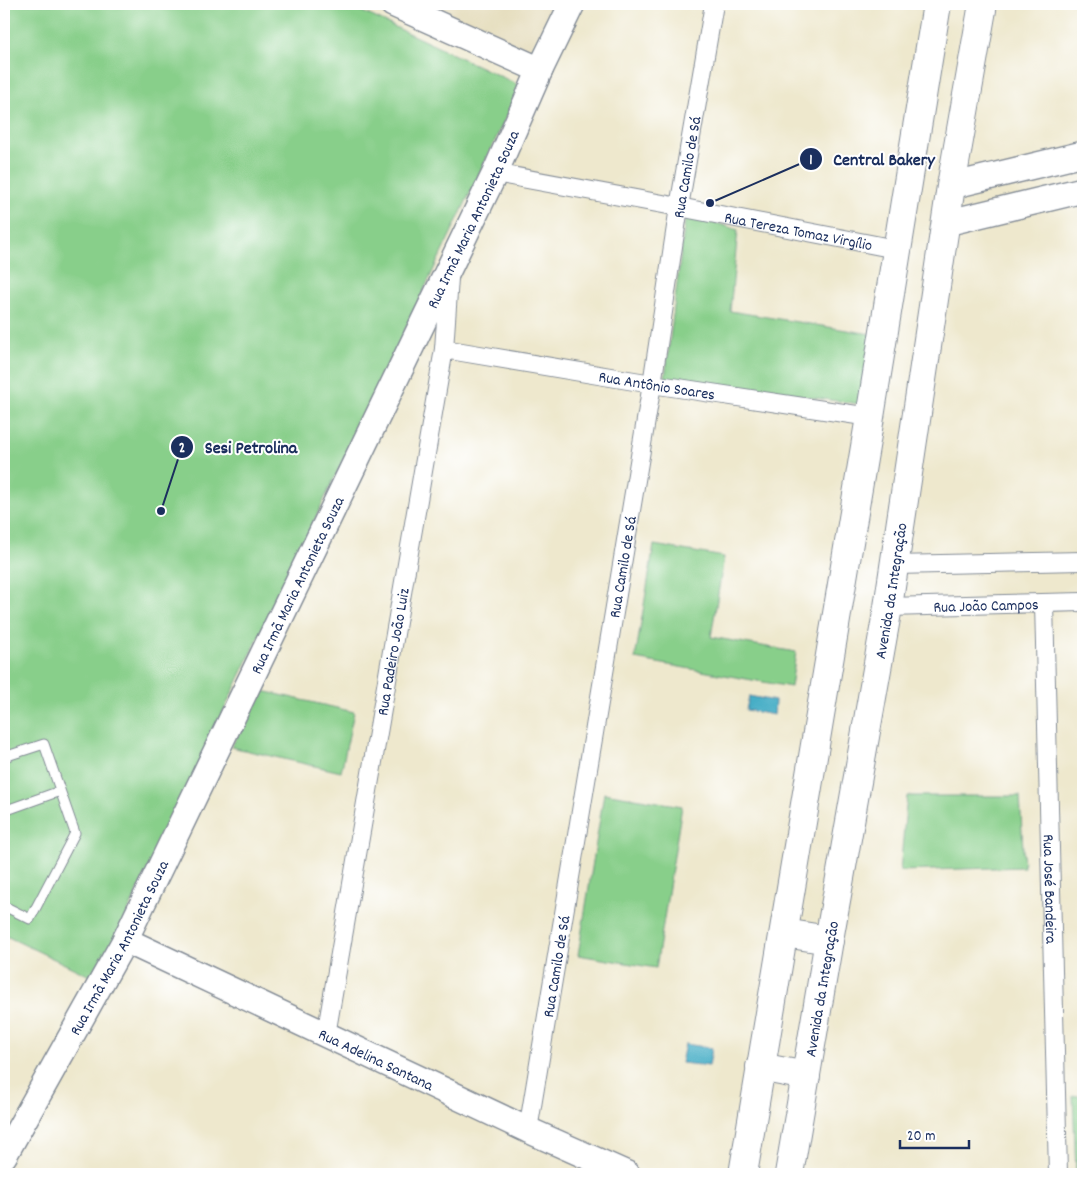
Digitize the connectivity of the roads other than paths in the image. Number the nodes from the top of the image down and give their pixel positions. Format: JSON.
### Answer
{"nodes":[{"id":1,"x":392,"y":4,"type":"edge"},
{"id":2,"x":572,"y":4,"type":"edge"},
{"id":3,"x":714,"y":4,"type":"edge"},
{"id":4,"x":937,"y":4,"type":"edge"},
{"id":5,"x":983,"y":4,"type":"edge"},
{"id":6,"x":540,"y":70,"type":"junction"},
{"id":7,"x":1083,"y":154,"type":"edge"},
{"id":8,"x":494,"y":173,"type":"junction"},
{"id":9,"x":951,"y":186,"type":"junction"},
{"id":10,"x":1083,"y":190,"type":"edge"},
{"id":11,"x":679,"y":206,"type":"junction"},
{"id":12,"x":946,"y":223,"type":"junction"},
{"id":13,"x":896,"y":248,"type":"junction"},
{"id":14,"x":449,"y":267,"type":"junction"},
{"id":15,"x":444,"y":349,"type":"junction"},
{"id":16,"x":652,"y":384,"type":"junction"},
{"id":17,"x":870,"y":417,"type":"junction"},
{"id":18,"x":1083,"y":561,"type":"edge"},
{"id":19,"x":894,"y":565,"type":"junction"},
{"id":20,"x":1083,"y":602,"type":"edge"},
{"id":21,"x":1044,"y":603,"type":"junction"},
{"id":22,"x":888,"y":607,"type":"junction"},
{"id":23,"x":4,"y":758,"type":"edge"},
{"id":24,"x":60,"y":791,"type":"junction"},
{"id":25,"x":4,"y":810,"type":"edge"},
{"id":26,"x":4,"y":906,"type":"edge"},
{"id":27,"x":784,"y":933,"type":"junction"},
{"id":28,"x":125,"y":940,"type":"junction"},
{"id":29,"x":829,"y":940,"type":"junction"},
{"id":30,"x":326,"y":1035,"type":"junction"},
{"id":31,"x":760,"y":1067,"type":"junction"},
{"id":32,"x":806,"y":1076,"type":"junction"},
{"id":33,"x":528,"y":1130,"type":"junction"},
{"id":34,"x":4,"y":1156,"type":"edge"},
{"id":35,"x":627,"y":1174,"type":"edge"},
{"id":36,"x":743,"y":1174,"type":"edge"},
{"id":37,"x":789,"y":1174,"type":"edge"},
{"id":38,"x":1058,"y":1174,"type":"edge"}],
"edges":[{"from":1,"to":6,"type":"street"},
{"from":2,"to":6,"type":"street","name":"Rua Irmã Maria Antonieta Souza"},
{"from":3,"to":11,"type":"street","name":"Rua Camilo de Sá"},
{"from":4,"to":13,"type":"main road"},
{"from":5,"to":9,"type":"main road","name":"Avenida da Integração"},
{"from":6,"to":8,"type":"street","name":"Rua Irmã Maria Antonieta Souza"},
{"from":7,"to":9,"type":"street"},
{"from":8,"to":11,"type":"street","name":"Rua Tereza Tomaz Virgílio"},
{"from":8,"to":14,"type":"street","name":"Rua Irmã Maria Antonieta Souza"},
{"from":9,"to":12,"type":"main road","name":"Avenida da Integração"},
{"from":10,"to":12,"type":"street"},
{"from":11,"to":13,"type":"street","name":"Rua Tereza Tomaz Virgílio"},
{"from":11,"to":16,"type":"street","name":"Rua Camilo de Sá"},
{"from":12,"to":19,"type":"main road","name":"Avenida da Integração"},
{"from":13,"to":17,"type":"main road"},
{"from":14,"to":15,"type":"street","name":"Rua Padeiro João Luiz"},
{"from":14,"to":28,"type":"street","name":"Rua Irmã Maria Antonieta Souza"},
{"from":15,"to":16,"type":"street","name":"Rua Antônio Soares"},
{"from":15,"to":30,"type":"street","name":"Rua Padeiro João Luiz"},
{"from":16,"to":17,"type":"street","name":"Rua Antônio Soares"},
{"from":16,"to":33,"type":"street","name":"Rua Camilo de Sá"},
{"from":17,"to":27,"type":"main road"},
{"from":18,"to":19,"type":"street"},
{"from":19,"to":22,"type":"main road","name":"Avenida da Integração"},
{"from":20,"to":21,"type":"street","name":"Rua João Campos"},
{"from":21,"to":22,"type":"street","name":"Rua João Campos"},
{"from":21,"to":38,"type":"street","name":"Rua José Bandeira"},
{"from":22,"to":29,"type":"main road","name":"Avenida da Integração"},
{"from":23,"to":24,"type":"lane"},
{"from":24,"to":25,"type":"lane"},
{"from":24,"to":26,"type":"lane"},
{"from":27,"to":29,"type":"main road"},
{"from":27,"to":31,"type":"main road"},
{"from":28,"to":30,"type":"street","name":"Rua Adelina Santana"},
{"from":28,"to":34,"type":"street","name":"Rua Irmã Maria Antonieta Souza"},
{"from":29,"to":32,"type":"main road","name":"Avenida da Integração"},
{"from":30,"to":33,"type":"street","name":"Rua Adelina Santana"},
{"from":31,"to":32,"type":"main road"},
{"from":31,"to":36,"type":"main road"},
{"from":32,"to":37,"type":"main road","name":"Avenida da Integração"},
{"from":33,"to":35,"type":"street","name":"Rua Adelina Santana"}]}
